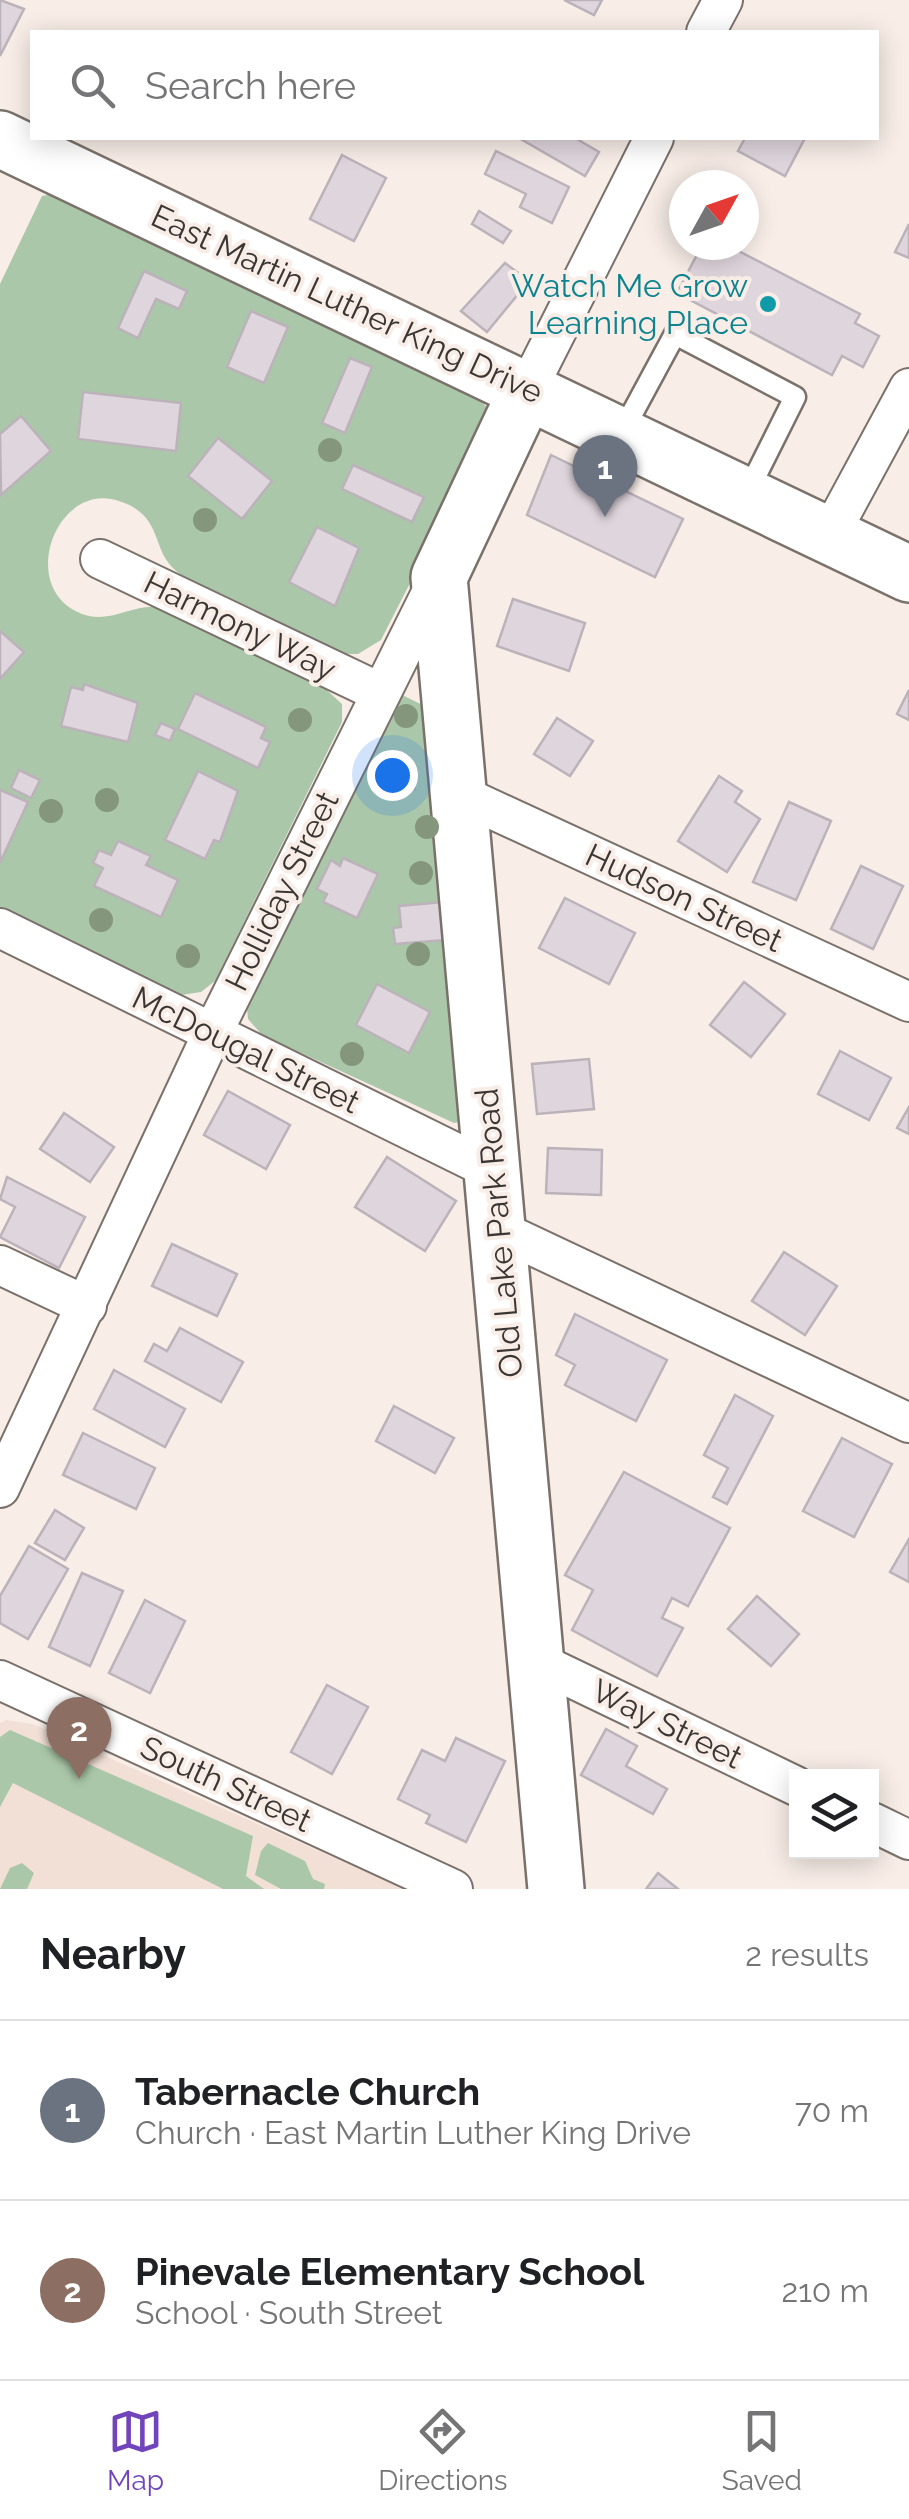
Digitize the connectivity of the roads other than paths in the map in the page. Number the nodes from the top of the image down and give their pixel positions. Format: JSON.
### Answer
{"nodes":[{"id":1,"x":723,"y":0,"type":"edge"},
{"id":2,"x":707,"y":30,"type":"edge"},
{"id":3,"x":0,"y":139,"type":"edge"},
{"id":4,"x":653,"y":140,"type":"edge"},
{"id":5,"x":909,"y":388,"type":"edge"},
{"id":6,"x":527,"y":390,"type":"junction"},
{"id":7,"x":620,"y":436,"type":"junction"},
{"id":8,"x":746,"y":496,"type":"junction"},
{"id":9,"x":829,"y":536,"type":"junction"},
{"id":10,"x":100,"y":559,"type":"dead end"},
{"id":11,"x":909,"y":574,"type":"edge"},
{"id":12,"x":439,"y":577,"type":"junction"},
{"id":13,"x":381,"y":693,"type":"junction"},
{"id":14,"x":459,"y":794,"type":"junction"},
{"id":15,"x":0,"y":928,"type":"edge"},
{"id":16,"x":909,"y":1002,"type":"edge"},
{"id":17,"x":212,"y":1034,"type":"junction"},
{"id":18,"x":493,"y":1171,"type":"junction"},
{"id":19,"x":498,"y":1230,"type":"junction"},
{"id":20,"x":0,"y":1265,"type":"edge"},
{"id":21,"x":87,"y":1306,"type":"junction"},
{"id":22,"x":909,"y":1424,"type":"edge"},
{"id":23,"x":0,"y":1488,"type":"edge"},
{"id":24,"x":538,"y":1662,"type":"junction"},
{"id":25,"x":0,"y":1680,"type":"edge"},
{"id":26,"x":789,"y":1783,"type":"edge"},
{"id":27,"x":879,"y":1825,"type":"edge"},
{"id":28,"x":909,"y":1840,"type":"edge"},
{"id":29,"x":453,"y":1889,"type":"edge"},
{"id":30,"x":556,"y":1889,"type":"edge"}],
"edges":[{"from":1,"to":2,"type":"street"},
{"from":3,"to":6,"type":"street","name":"East Martin Luther King Drive"},
{"from":4,"to":6,"type":"street","name":"Holliday Street"},
{"from":5,"to":9,"type":"street"},
{"from":6,"to":7,"type":"street","name":"East Martin Luther King Drive"},
{"from":6,"to":12,"type":"street","name":"Holliday Street"},
{"from":7,"to":8,"type":"street","name":"East Martin Luther King Drive"},
{"from":7,"to":8,"type":"lane"},
{"from":8,"to":9,"type":"street","name":"East Martin Luther King Drive"},
{"from":9,"to":11,"type":"street","name":"East Martin Luther King Drive"},
{"from":10,"to":13,"type":"street","name":"Harmony Way"},
{"from":12,"to":13,"type":"street","name":"Holliday Street"},
{"from":12,"to":14,"type":"street","name":"Old Lake Park Road"},
{"from":13,"to":17,"type":"street","name":"Holliday Street"},
{"from":14,"to":16,"type":"street","name":"Hudson Street"},
{"from":14,"to":18,"type":"street","name":"Old Lake Park Road"},
{"from":15,"to":17,"type":"street","name":"McDougal Street"},
{"from":17,"to":18,"type":"street","name":"McDougal Street"},
{"from":17,"to":21,"type":"street","name":"Holliday Street"},
{"from":18,"to":19,"type":"street","name":"Old Lake Park Road"},
{"from":19,"to":22,"type":"street"},
{"from":19,"to":24,"type":"street","name":"Old Lake Park Road"},
{"from":20,"to":21,"type":"street"},
{"from":21,"to":23,"type":"street","name":"Holliday Street"},
{"from":24,"to":26,"type":"street","name":"Way Street"},
{"from":24,"to":30,"type":"street","name":"Old Lake Park Road"},
{"from":25,"to":29,"type":"street","name":"South Street"},
{"from":27,"to":28,"type":"street"}]}
